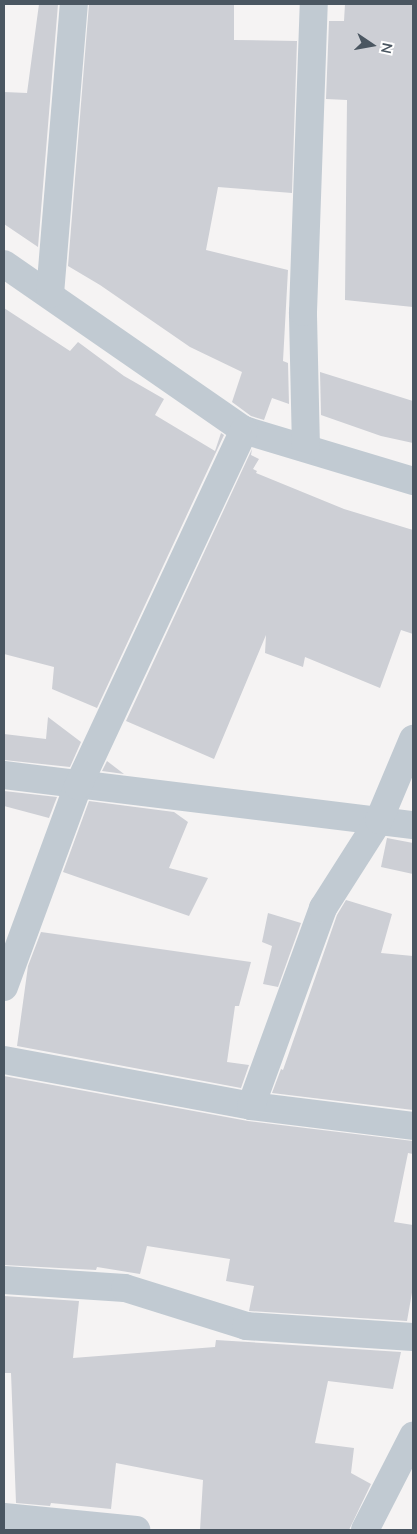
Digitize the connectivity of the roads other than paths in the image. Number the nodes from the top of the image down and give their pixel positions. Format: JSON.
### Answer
{"nodes":[{"id":1,"x":74,"y":4,"type":"edge"},
{"id":2,"x":314,"y":4,"type":"edge"},
{"id":3,"x":4,"y":264,"type":"edge"},
{"id":4,"x":50,"y":294,"type":"junction"},
{"id":5,"x":244,"y":430,"type":"junction"},
{"id":6,"x":306,"y":448,"type":"junction"},
{"id":7,"x":413,"y":481,"type":"edge"},
{"id":8,"x":413,"y":739,"type":"edge"},
{"id":9,"x":4,"y":775,"type":"edge"},
{"id":10,"x":78,"y":786,"type":"junction"},
{"id":11,"x":379,"y":820,"type":"junction"},
{"id":12,"x":413,"y":824,"type":"edge"},
{"id":13,"x":4,"y":986,"type":"edge"},
{"id":14,"x":4,"y":1060,"type":"edge"},
{"id":15,"x":251,"y":1106,"type":"junction"},
{"id":16,"x":413,"y":1126,"type":"edge"},
{"id":17,"x":4,"y":1280,"type":"edge"},
{"id":18,"x":413,"y":1338,"type":"edge"},
{"id":19,"x":413,"y":1436,"type":"edge"},
{"id":20,"x":4,"y":1518,"type":"edge"},
{"id":21,"x":136,"y":1530,"type":"edge"},
{"id":22,"x":365,"y":1530,"type":"edge"}],
"edges":[{"from":1,"to":4,"type":"street"},
{"from":2,"to":6,"type":"street"},
{"from":3,"to":4,"type":"street"},
{"from":4,"to":5,"type":"street"},
{"from":5,"to":6,"type":"street"},
{"from":5,"to":10,"type":"street"},
{"from":6,"to":7,"type":"street"},
{"from":8,"to":11,"type":"street"},
{"from":9,"to":10,"type":"street"},
{"from":10,"to":11,"type":"street"},
{"from":10,"to":13,"type":"street"},
{"from":11,"to":12,"type":"street"},
{"from":11,"to":15,"type":"street"},
{"from":14,"to":15,"type":"street"},
{"from":15,"to":16,"type":"street"},
{"from":17,"to":18,"type":"street"},
{"from":19,"to":22,"type":"street"},
{"from":20,"to":21,"type":"street"}]}
